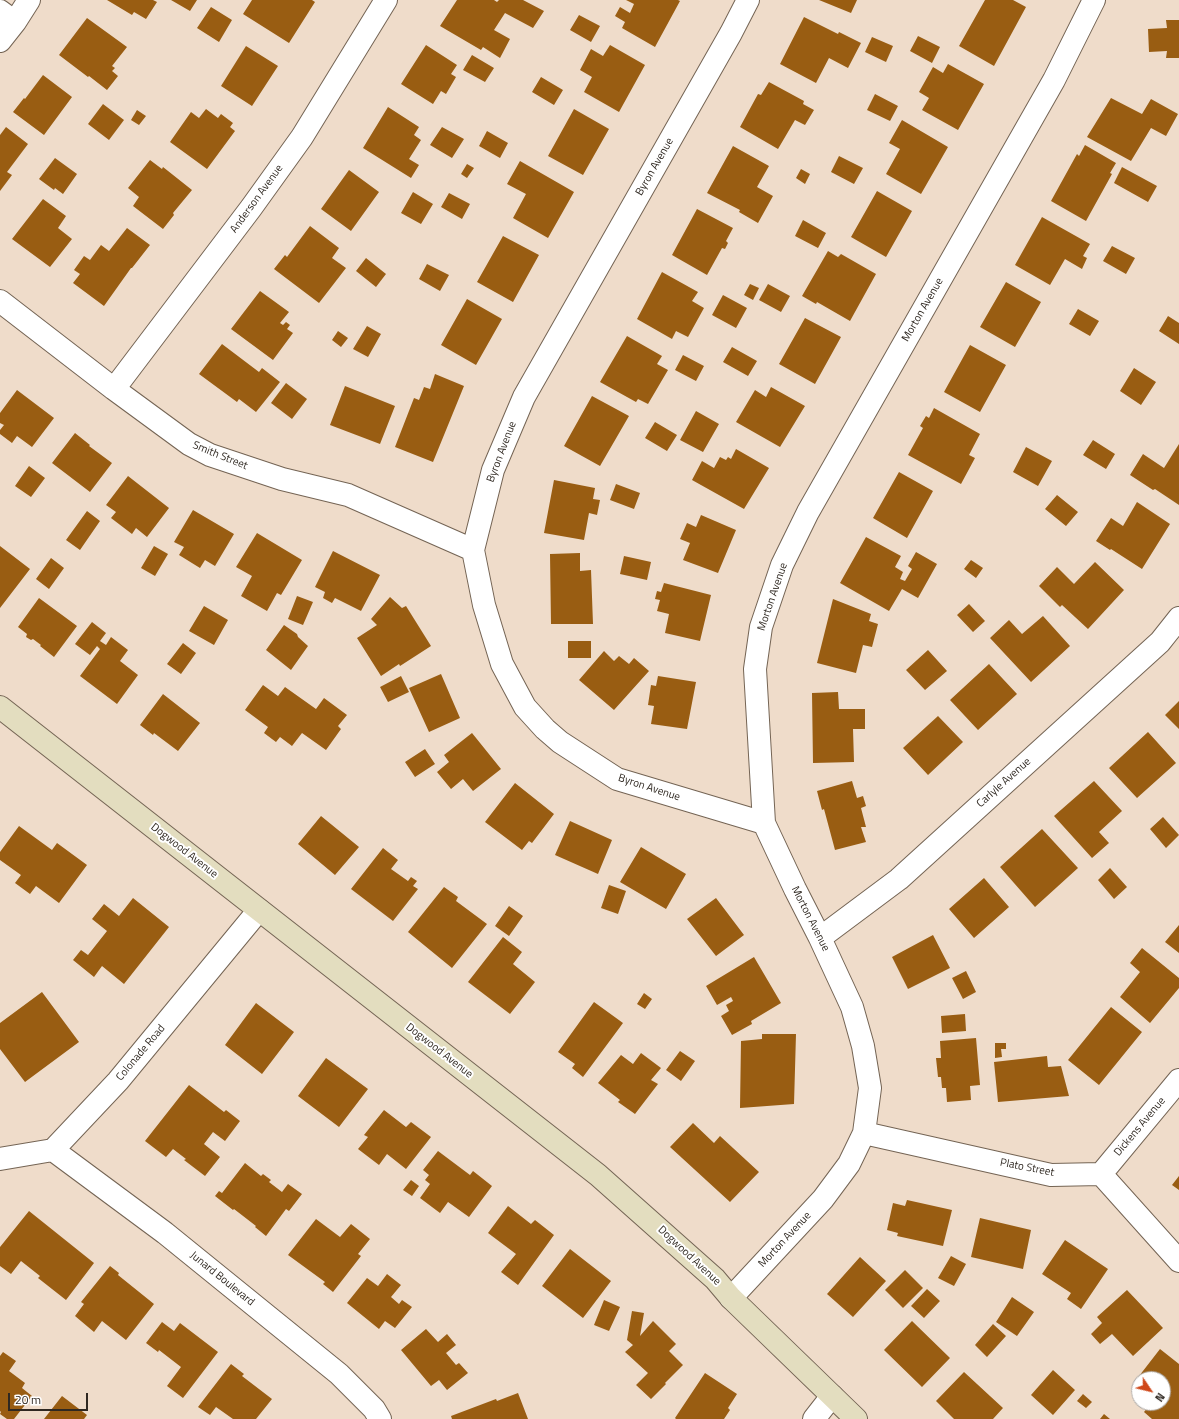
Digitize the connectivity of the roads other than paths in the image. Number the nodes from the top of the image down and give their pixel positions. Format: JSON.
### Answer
{"nodes":[{"id":1,"x":29,"y":0,"type":"edge"},
{"id":2,"x":386,"y":0,"type":"edge"},
{"id":3,"x":748,"y":0,"type":"edge"},
{"id":4,"x":1094,"y":0,"type":"edge"},
{"id":5,"x":7,"y":17,"type":"edge"},
{"id":6,"x":0,"y":41,"type":"edge"},
{"id":7,"x":0,"y":301,"type":"edge"},
{"id":8,"x":114,"y":390,"type":"junction"},
{"id":9,"x":473,"y":550,"type":"junction"},
{"id":10,"x":1179,"y":618,"type":"edge"},
{"id":11,"x":0,"y":707,"type":"edge"},
{"id":12,"x":764,"y":823,"type":"junction"},
{"id":13,"x":259,"y":910,"type":"junction"},
{"id":14,"x":820,"y":938,"type":"junction"},
{"id":15,"x":1179,"y":1080,"type":"edge"},
{"id":16,"x":864,"y":1133,"type":"junction"},
{"id":17,"x":53,"y":1150,"type":"junction"},
{"id":18,"x":0,"y":1159,"type":"edge"},
{"id":19,"x":1101,"y":1174,"type":"junction"},
{"id":20,"x":1179,"y":1261,"type":"edge"},
{"id":21,"x":731,"y":1298,"type":"junction"},
{"id":22,"x":832,"y":1396,"type":"junction"},
{"id":23,"x":380,"y":1419,"type":"edge"},
{"id":24,"x":814,"y":1419,"type":"edge"},
{"id":25,"x":856,"y":1419,"type":"edge"}],
"edges":[{"from":1,"to":5,"type":"street"},
{"from":2,"to":8,"type":"street","name":"Anderson Avenue"},
{"from":3,"to":9,"type":"street","name":"Byron Avenue"},
{"from":4,"to":12,"type":"street","name":"Morton Avenue"},
{"from":5,"to":6,"type":"street"},
{"from":7,"to":8,"type":"street","name":"Smith Street"},
{"from":8,"to":9,"type":"street","name":"Smith Street"},
{"from":9,"to":12,"type":"street","name":"Byron Avenue"},
{"from":10,"to":14,"type":"street","name":"Carlyle Avenue"},
{"from":11,"to":13,"type":"street","name":"Dogwood Avenue"},
{"from":12,"to":14,"type":"street","name":"Morton Avenue"},
{"from":13,"to":17,"type":"street","name":"Colonade Road"},
{"from":13,"to":21,"type":"street","name":"Dogwood Avenue"},
{"from":14,"to":16,"type":"street","name":"Morton Avenue"},
{"from":15,"to":19,"type":"street","name":"Dickens Avenue"},
{"from":16,"to":19,"type":"street","name":"Plato Street"},
{"from":16,"to":21,"type":"street","name":"Morton Avenue"},
{"from":17,"to":18,"type":"street"},
{"from":17,"to":23,"type":"street","name":"Junard Boulevard"},
{"from":19,"to":20,"type":"street"},
{"from":21,"to":22,"type":"street","name":"Dogwood Avenue"},
{"from":22,"to":24,"type":"street"},
{"from":22,"to":25,"type":"street","name":"Dogwood Avenue"}]}
